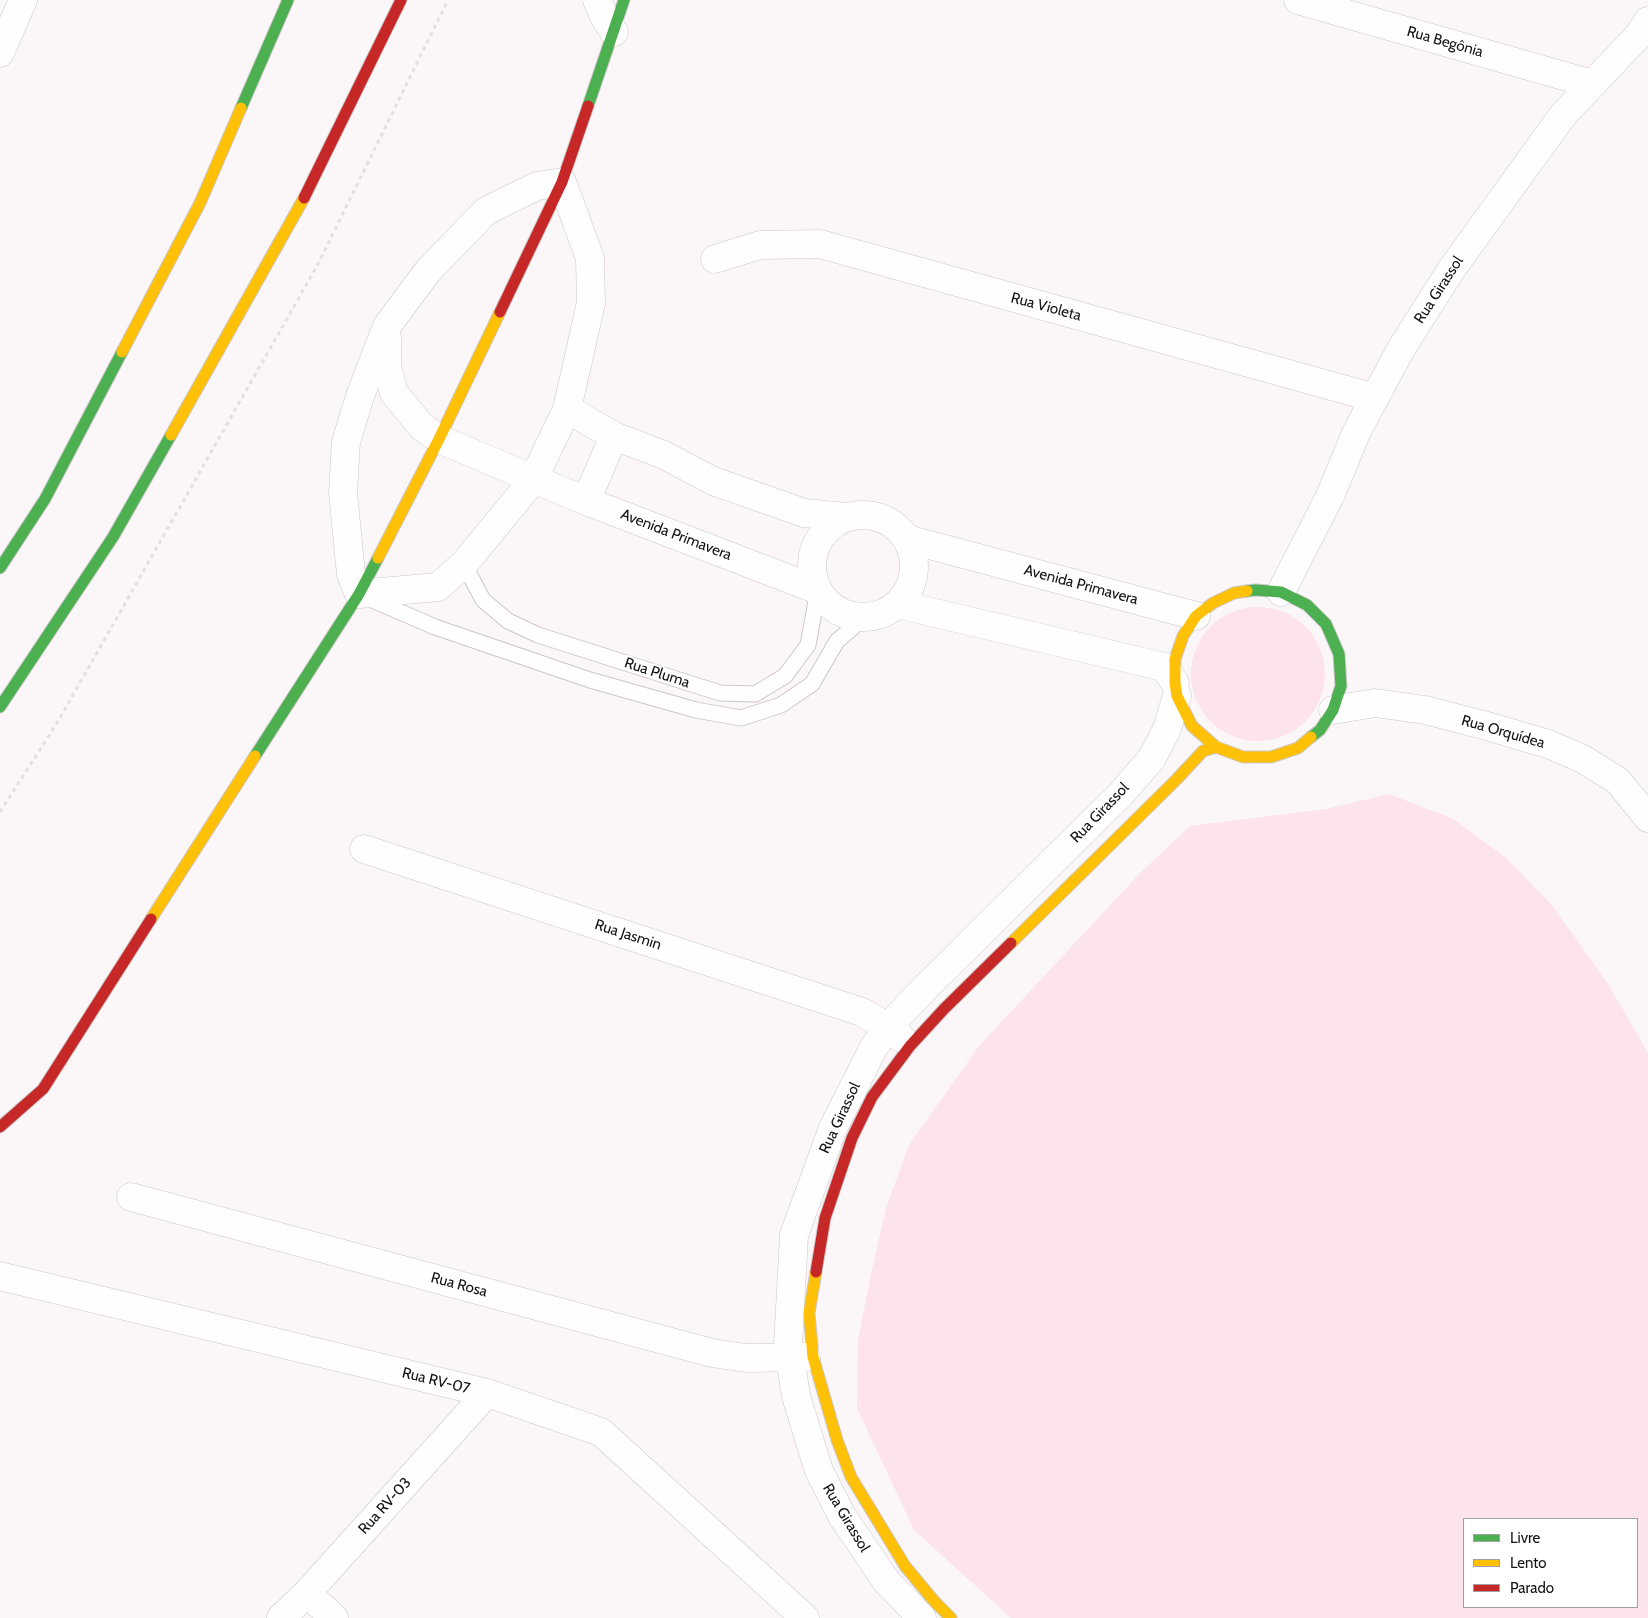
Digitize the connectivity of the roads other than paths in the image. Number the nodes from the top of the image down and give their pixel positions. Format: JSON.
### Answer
{"nodes":[{"id":1,"x":23,"y":0,"type":"edge"},
{"id":2,"x":288,"y":0,"type":"edge"},
{"id":3,"x":401,"y":0,"type":"edge"},
{"id":4,"x":597,"y":0,"type":"edge"},
{"id":5,"x":624,"y":0,"type":"edge"},
{"id":6,"x":1298,"y":0,"type":"edge"},
{"id":7,"x":1648,"y":21,"type":"edge"},
{"id":8,"x":614,"y":32,"type":"junction"},
{"id":9,"x":0,"y":53,"type":"edge"},
{"id":10,"x":1592,"y":84,"type":"junction"},
{"id":11,"x":562,"y":182,"type":"junction"},
{"id":12,"x":715,"y":259,"type":"dead end"},
{"id":13,"x":388,"y":326,"type":"junction"},
{"id":14,"x":1376,"y":398,"type":"junction"},
{"id":15,"x":567,"y":409,"type":"junction"},
{"id":16,"x":614,"y":436,"type":"junction"},
{"id":17,"x":438,"y":439,"type":"junction"},
{"id":18,"x":533,"y":480,"type":"junction"},
{"id":19,"x":586,"y":501,"type":"junction"},
{"id":20,"x":846,"y":517,"type":"junction"},
{"id":21,"x":907,"y":539,"type":"junction"},
{"id":22,"x":464,"y":564,"type":"junction"},
{"id":23,"x":0,"y":568,"type":"edge"},
{"id":24,"x":818,"y":590,"type":"junction"},
{"id":25,"x":1281,"y":592,"type":"junction"},
{"id":26,"x":359,"y":594,"type":"junction"},
{"id":27,"x":897,"y":604,"type":"junction"},
{"id":28,"x":1196,"y":616,"type":"junction"},
{"id":29,"x":865,"y":617,"type":"junction"},
{"id":30,"x":1176,"y":690,"type":"junction"},
{"id":31,"x":0,"y":708,"type":"edge"},
{"id":32,"x":1333,"y":710,"type":"junction"},
{"id":33,"x":1216,"y":747,"type":"junction"},
{"id":34,"x":1648,"y":818,"type":"edge"},
{"id":35,"x":364,"y":849,"type":"dead end"},
{"id":36,"x":888,"y":1027,"type":"junction"},
{"id":37,"x":910,"y":1046,"type":"junction"},
{"id":38,"x":0,"y":1127,"type":"edge"},
{"id":39,"x":131,"y":1197,"type":"dead end"},
{"id":40,"x":0,"y":1276,"type":"edge"},
{"id":41,"x":802,"y":1357,"type":"junction"},
{"id":42,"x":487,"y":1393,"type":"junction"},
{"id":43,"x":307,"y":1593,"type":"junction"},
{"id":44,"x":281,"y":1618,"type":"edge"},
{"id":45,"x":334,"y":1618,"type":"edge"},
{"id":46,"x":806,"y":1618,"type":"edge"},
{"id":47,"x":922,"y":1618,"type":"edge"},
{"id":48,"x":951,"y":1618,"type":"edge"}],
"edges":[{"from":1,"to":9,"type":"street"},
{"from":2,"to":23,"type":"street"},
{"from":3,"to":31,"type":"street"},
{"from":4,"to":8,"type":"street"},
{"from":5,"to":8,"type":"street"},
{"from":6,"to":10,"type":"street","name":"Rua Begônia"},
{"from":7,"to":10,"type":"street","name":"Rua Girassol"},
{"from":8,"to":11,"type":"street"},
{"from":10,"to":14,"type":"street","name":"Rua Girassol"},
{"from":11,"to":13,"type":"street"},
{"from":11,"to":15,"type":"street"},
{"from":11,"to":17,"type":"street"},
{"from":12,"to":14,"type":"street","name":"Rua Violeta"},
{"from":13,"to":17,"type":"street","name":"Avenida Primavera"},
{"from":13,"to":26,"type":"street"},
{"from":14,"to":25,"type":"street","name":"Rua Girassol"},
{"from":15,"to":16,"type":"street","name":"Avenida Primavera"},
{"from":15,"to":18,"type":"street"},
{"from":16,"to":19,"type":"street"},
{"from":16,"to":20,"type":"street","name":"Avenida Primavera"},
{"from":17,"to":18,"type":"street","name":"Avenida Primavera"},
{"from":17,"to":26,"type":"street"},
{"from":18,"to":19,"type":"street","name":"Avenida Primavera"},
{"from":18,"to":22,"type":"street"},
{"from":19,"to":24,"type":"street","name":"Avenida Primavera"},
{"from":20,"to":21,"type":"street","name":"Avenida Primavera"},
{"from":20,"to":24,"type":"street","name":"Avenida Primavera"},
{"from":21,"to":27,"type":"street"},
{"from":21,"to":28,"type":"street","name":"Avenida Primavera"},
{"from":22,"to":24,"type":"lane","name":"Rua Pluma"},
{"from":22,"to":26,"type":"street"},
{"from":24,"to":29,"type":"street","name":"Avenida Primavera"},
{"from":25,"to":28,"type":"street","name":"Rua Girassol"},
{"from":25,"to":32,"type":"street","name":"Rua Girassol"},
{"from":26,"to":29,"type":"lane","name":"Rua Pluma"},
{"from":26,"to":38,"type":"street"},
{"from":27,"to":29,"type":"street"},
{"from":27,"to":30,"type":"street"},
{"from":28,"to":30,"type":"street","name":"Rua Girassol"},
{"from":30,"to":33,"type":"street","name":"Rua Girassol"},
{"from":30,"to":36,"type":"street","name":"Rua Girassol"},
{"from":32,"to":33,"type":"street","name":"Rua Girassol"},
{"from":32,"to":34,"type":"street","name":"Rua Orquídea"},
{"from":33,"to":37,"type":"street","name":"Rua Girassol"},
{"from":35,"to":36,"type":"street","name":"Rua Jasmin"},
{"from":36,"to":37,"type":"street","name":"Rua Jasmin"},
{"from":36,"to":41,"type":"street","name":"Rua Girassol"},
{"from":37,"to":41,"type":"street","name":"Rua Girassol"},
{"from":39,"to":41,"type":"street","name":"Rua Rosa"},
{"from":40,"to":42,"type":"street","name":"Rua RV-07"},
{"from":41,"to":47,"type":"street","name":"Rua Girassol"},
{"from":41,"to":48,"type":"street","name":"Rua Girassol"},
{"from":42,"to":43,"type":"street","name":"Rua RV-03"},
{"from":42,"to":46,"type":"street","name":"Rua RV-07"},
{"from":43,"to":44,"type":"street","name":"Rua RV-03"},
{"from":43,"to":45,"type":"street"}]}
